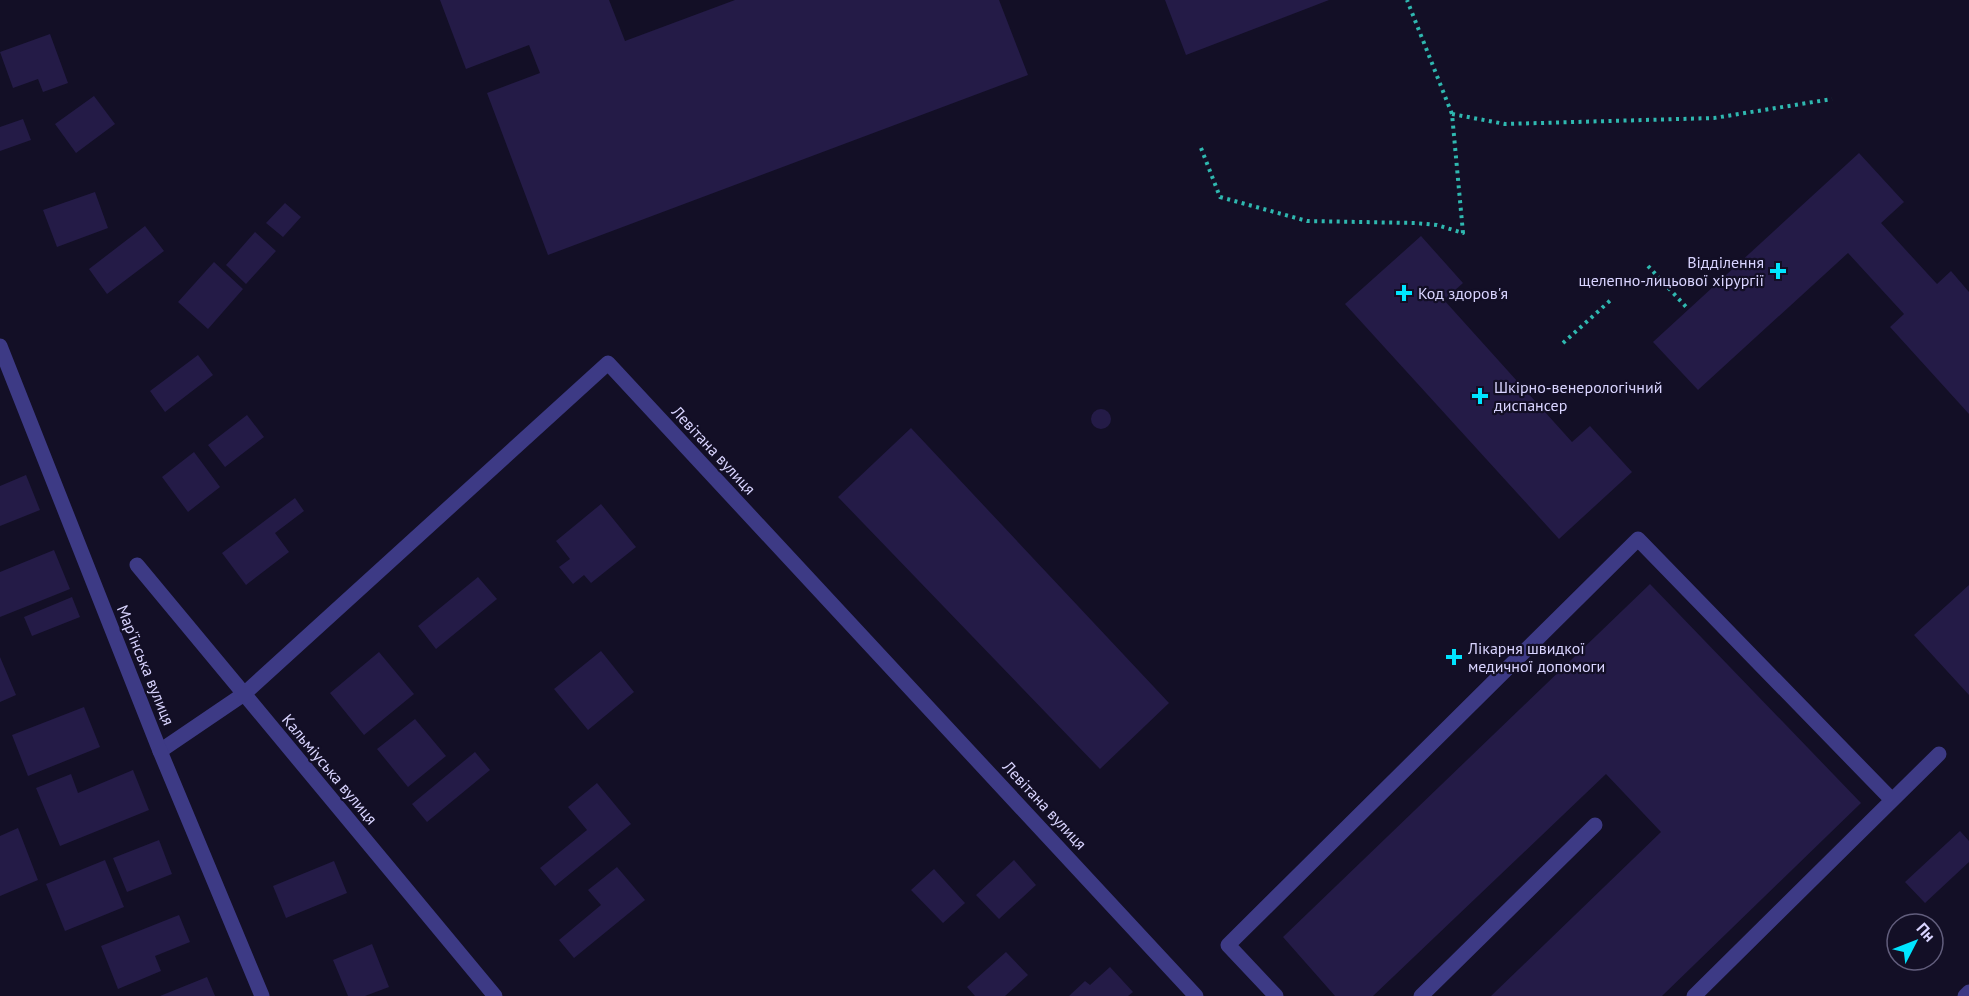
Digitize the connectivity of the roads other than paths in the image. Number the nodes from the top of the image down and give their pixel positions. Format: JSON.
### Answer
{"nodes":[{"id":1,"x":0,"y":347,"type":"edge"},
{"id":2,"x":137,"y":565,"type":"dead end"},
{"id":3,"x":244,"y":694,"type":"junction"},
{"id":4,"x":160,"y":751,"type":"junction"},
{"id":5,"x":1939,"y":754,"type":"dead end"},
{"id":6,"x":1892,"y":800,"type":"junction"},
{"id":7,"x":1594,"y":825,"type":"dead end"},
{"id":8,"x":1969,"y":992,"type":"edge"},
{"id":9,"x":262,"y":996,"type":"edge"},
{"id":10,"x":495,"y":996,"type":"edge"},
{"id":11,"x":1196,"y":996,"type":"edge"},
{"id":12,"x":1276,"y":996,"type":"edge"},
{"id":13,"x":1421,"y":996,"type":"edge"},
{"id":14,"x":1694,"y":996,"type":"edge"},
{"id":15,"x":1965,"y":996,"type":"edge"}],
"edges":[{"from":1,"to":4,"type":"street","name":"Мар'їнська вулиця"},
{"from":2,"to":3,"type":"street","name":"Кальміуська вулиця"},
{"from":3,"to":4,"type":"street","name":"Левітана вулиця"},
{"from":3,"to":10,"type":"street","name":"Кальміуська вулиця"},
{"from":3,"to":11,"type":"street","name":"Левітана вулиця"},
{"from":4,"to":9,"type":"street","name":"Мар'їнська вулиця"},
{"from":5,"to":6,"type":"street"},
{"from":6,"to":12,"type":"street"},
{"from":6,"to":14,"type":"street"},
{"from":7,"to":13,"type":"street"},
{"from":8,"to":15,"type":"street"}]}
